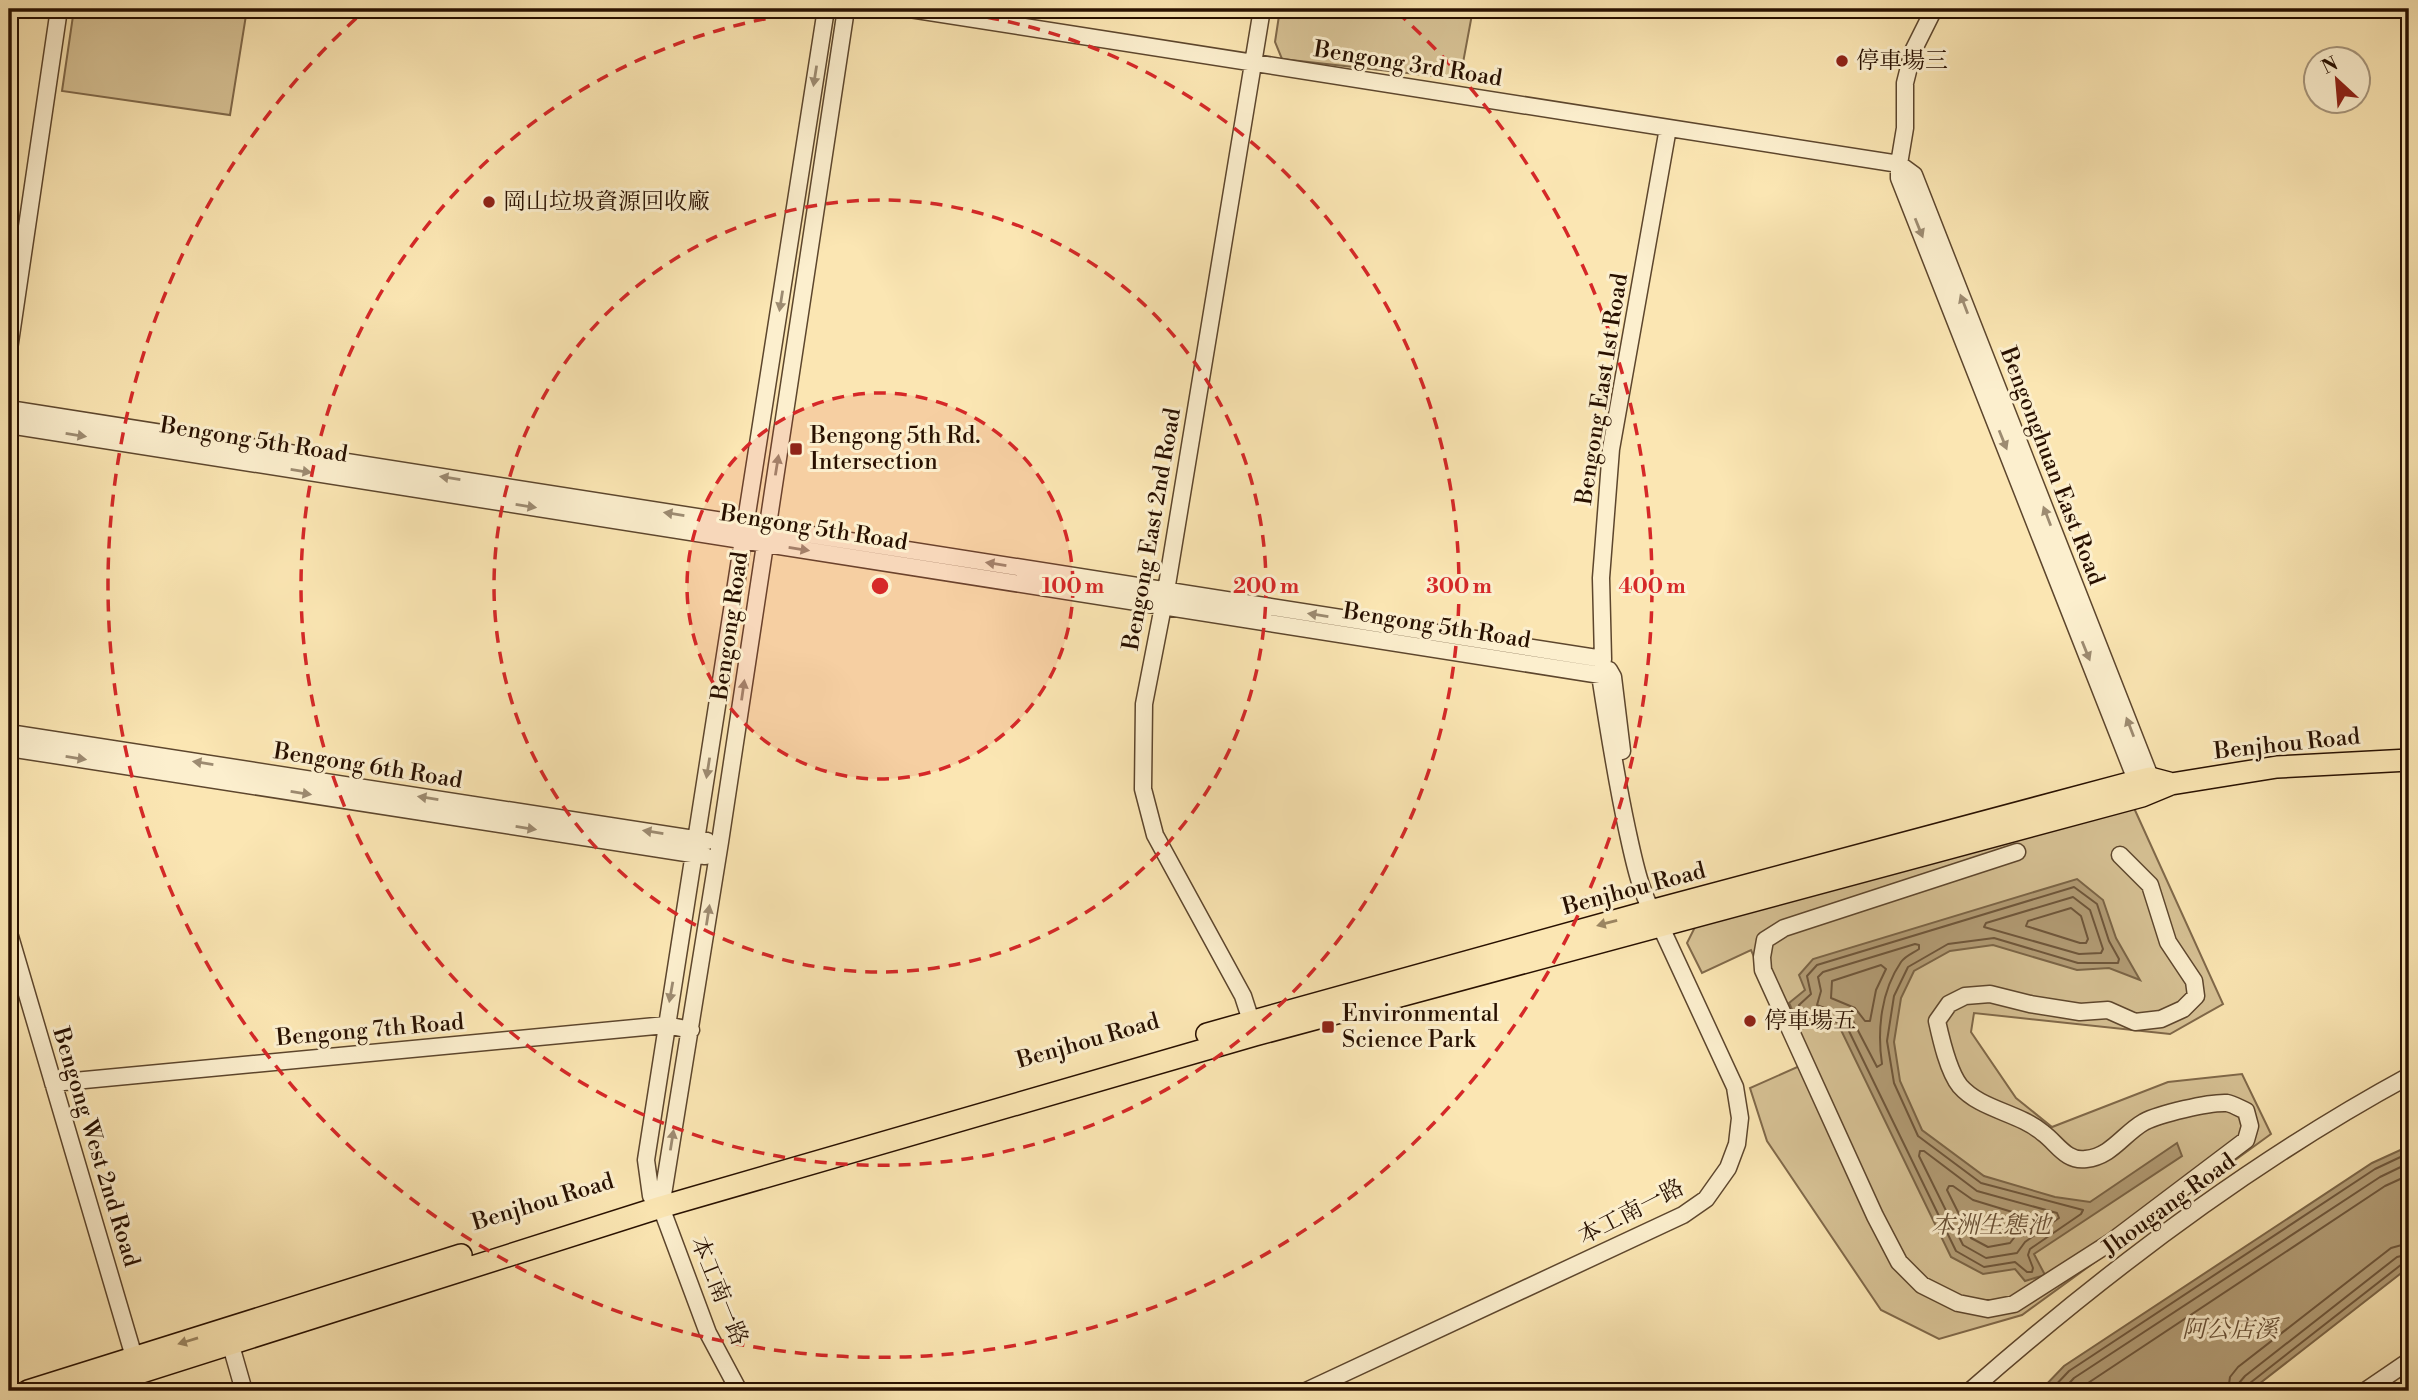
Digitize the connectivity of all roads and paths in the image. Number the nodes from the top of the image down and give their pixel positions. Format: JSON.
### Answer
{"nodes":[{"id":1,"x":59,"y":9,"type":"edge"},
{"id":2,"x":826,"y":9,"type":"edge"},
{"id":3,"x":846,"y":9,"type":"edge"},
{"id":4,"x":910,"y":9,"type":"edge"},
{"id":5,"x":1262,"y":9,"type":"edge"},
{"id":6,"x":1934,"y":9,"type":"edge"},
{"id":7,"x":1254,"y":63,"type":"junction"},
{"id":8,"x":1668,"y":128,"type":"junction"},
{"id":9,"x":1899,"y":164,"type":"junction"},
{"id":10,"x":9,"y":349,"type":"edge"},
{"id":11,"x":9,"y":409,"type":"edge"},
{"id":12,"x":9,"y":425,"type":"edge"},
{"id":13,"x":746,"y":533,"type":"junction"},
{"id":14,"x":766,"y":536,"type":"junction"},
{"id":15,"x":1164,"y":599,"type":"junction"},
{"id":16,"x":1605,"y":670,"type":"junction"},
{"id":17,"x":9,"y":733,"type":"edge"},
{"id":18,"x":9,"y":748,"type":"edge"},
{"id":19,"x":2409,"y":760,"type":"edge"},
{"id":20,"x":2151,"y":786,"type":"junction"},
{"id":21,"x":696,"y":847,"type":"junction"},
{"id":22,"x":719,"y":850,"type":"junction"},
{"id":23,"x":2017,"y":852,"type":"dead end"},
{"id":24,"x":2120,"y":855,"type":"dead end"},
{"id":25,"x":1657,"y":915,"type":"junction"},
{"id":26,"x":9,"y":933,"type":"edge"},
{"id":27,"x":666,"y":1025,"type":"junction"},
{"id":28,"x":1253,"y":1028,"type":"junction"},
{"id":29,"x":691,"y":1030,"type":"junction"},
{"id":30,"x":2409,"y":1076,"type":"edge"},
{"id":31,"x":53,"y":1083,"type":"junction"},
{"id":32,"x":658,"y":1198,"type":"junction"},
{"id":33,"x":229,"y":1337,"type":"junction"},
{"id":34,"x":2409,"y":1361,"type":"edge"},
{"id":35,"x":137,"y":1366,"type":"junction"},
{"id":36,"x":28,"y":1391,"type":"edge"},
{"id":37,"x":82,"y":1391,"type":"edge"},
{"id":38,"x":244,"y":1391,"type":"edge"},
{"id":39,"x":739,"y":1391,"type":"edge"},
{"id":40,"x":1306,"y":1391,"type":"edge"},
{"id":41,"x":1970,"y":1391,"type":"edge"},
{"id":42,"x":2365,"y":1391,"type":"edge"}],
"edges":[{"from":1,"to":10,"type":"street"},
{"from":2,"to":13,"type":"street","name":"Bengong Road","one_way":true},
{"from":14,"to":3,"type":"street","name":"Bengong Road","one_way":true},
{"from":4,"to":7,"type":"street","name":"Bengong 3rd Road"},
{"from":5,"to":7,"type":"street","name":"Bengong East 2nd Road"},
{"from":6,"to":9,"type":"street"},
{"from":7,"to":8,"type":"street","name":"Bengong 3rd Road"},
{"from":7,"to":15,"type":"street","name":"Bengong East 2nd Road"},
{"from":8,"to":9,"type":"street","name":"Bengong 3rd Road"},
{"from":8,"to":16,"type":"street","name":"Bengong East 1st Road"},
{"from":9,"to":20,"type":"street","name":"Bengonghuan East Road"},
{"from":13,"to":11,"type":"street","name":"Bengong 5th Road","one_way":true},
{"from":12,"to":13,"type":"street","name":"Bengong 5th Road","one_way":true},
{"from":13,"to":14,"type":"street","name":"Bengong 5th Road"},
{"from":13,"to":21,"type":"street","name":"Bengong Road","one_way":true},
{"from":14,"to":15,"type":"street","name":"Bengong 5th Road"},
{"from":22,"to":14,"type":"street","name":"Bengong Road","one_way":true},
{"from":15,"to":16,"type":"street","name":"Bengong 5th Road"},
{"from":15,"to":28,"type":"street","name":"Bengong East 2nd Road"},
{"from":16,"to":25,"type":"street","name":"Bengong East 1st Road"},
{"from":21,"to":17,"type":"street","name":"Bengong 6th Road","one_way":true},
{"from":18,"to":21,"type":"street","name":"Bengong 6th Road","one_way":true},
{"from":19,"to":20,"type":"main road","name":"Benjhou Road"},
{"from":20,"to":25,"type":"main road","name":"Benjhou Road"},
{"from":21,"to":22,"type":"street","name":"Bengong 6th Road"},
{"from":21,"to":27,"type":"street","name":"Bengong Road","one_way":true},
{"from":29,"to":22,"type":"street","name":"Bengong Road","one_way":true},
{"from":23,"to":24,"type":"street"},
{"from":25,"to":28,"type":"main road","name":"Benjhou Road"},
{"from":25,"to":40,"type":"street","name":"本工南一路"},
{"from":26,"to":31,"type":"street","name":"Bengong West 2nd Road"},
{"from":27,"to":29,"type":"street","name":"Bengong 7th Road"},
{"from":27,"to":31,"type":"street","name":"Bengong 7th Road"},
{"from":27,"to":32,"type":"street","name":"Bengong Road"},
{"from":28,"to":32,"type":"main road","name":"Benjhou Road"},
{"from":32,"to":29,"type":"street","name":"Bengong Road","one_way":true},
{"from":30,"to":41,"type":"street","name":"Jhougang Road"},
{"from":31,"to":35,"type":"street","name":"Bengong West 2nd Road"},
{"from":32,"to":33,"type":"main road","name":"Benjhou Road"},
{"from":32,"to":39,"type":"street","name":"本工南一路"},
{"from":33,"to":35,"type":"main road","name":"Benjhou Road"},
{"from":33,"to":38,"type":"street"},
{"from":34,"to":42,"type":"street"},
{"from":35,"to":36,"type":"main road","name":"Benjhou Road"},
{"from":35,"to":37,"type":"main road","name":"Benjhou Road"}]}
